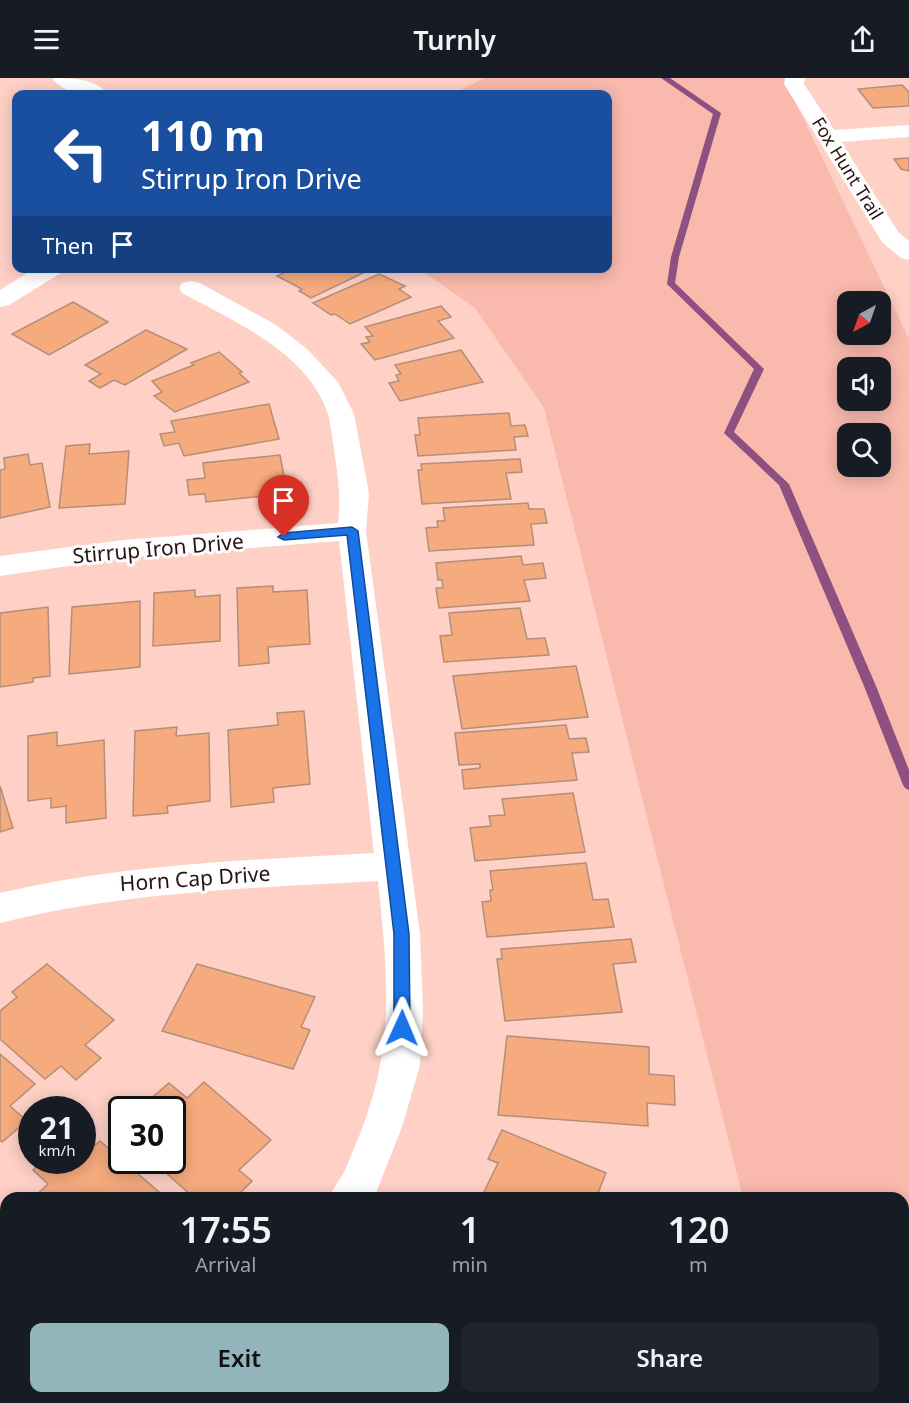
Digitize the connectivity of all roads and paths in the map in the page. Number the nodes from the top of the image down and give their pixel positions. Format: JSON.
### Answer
{"nodes":[{"id":1,"x":62,"y":78,"type":"edge"},
{"id":2,"x":795,"y":78,"type":"edge"},
{"id":3,"x":88,"y":90,"type":"edge"},
{"id":4,"x":909,"y":130,"type":"edge"},
{"id":5,"x":829,"y":137,"type":"junction"},
{"id":6,"x":909,"y":253,"type":"edge"},
{"id":7,"x":45,"y":273,"type":"edge"},
{"id":8,"x":190,"y":288,"type":"dead end"},
{"id":9,"x":0,"y":300,"type":"edge"},
{"id":10,"x":352,"y":531,"type":"junction"},
{"id":11,"x":0,"y":566,"type":"edge"},
{"id":12,"x":392,"y":866,"type":"junction"},
{"id":13,"x":0,"y":908,"type":"edge"},
{"id":14,"x":354,"y":1192,"type":"edge"}],
"edges":[{"from":1,"to":3,"type":"street"},
{"from":2,"to":5,"type":"street","name":"Fox Hunt Trail"},
{"from":4,"to":5,"type":"street"},
{"from":5,"to":6,"type":"street","name":"Fox Hunt Trail"},
{"from":7,"to":9,"type":"street"},
{"from":8,"to":10,"type":"street"},
{"from":10,"to":11,"type":"street","name":"Stirrup Iron Drive"},
{"from":10,"to":12,"type":"street"},
{"from":12,"to":13,"type":"street","name":"Horn Cap Drive"},
{"from":12,"to":14,"type":"street"}]}
